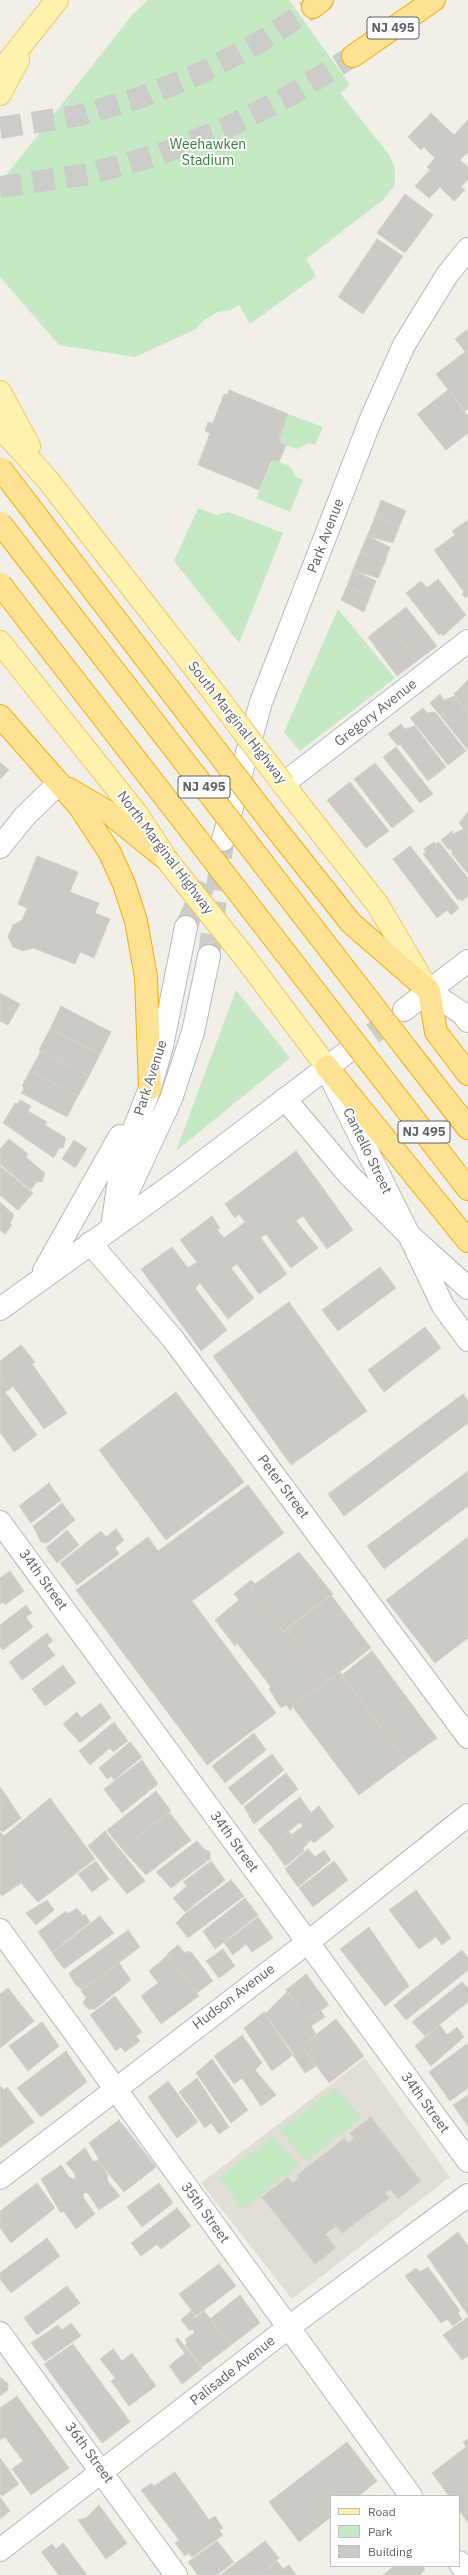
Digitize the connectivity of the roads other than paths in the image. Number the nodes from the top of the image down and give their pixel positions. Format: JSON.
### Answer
{"nodes":[{"id":1,"x":57,"y":0,"type":"edge"},
{"id":2,"x":434,"y":0,"type":"edge"},
{"id":3,"x":28,"y":40,"type":"junction"},
{"id":4,"x":353,"y":56,"type":"tunnel mouth"},
{"id":5,"x":0,"y":72,"type":"edge"},
{"id":6,"x":0,"y":94,"type":"edge"},
{"id":7,"x":468,"y":249,"type":"edge"},
{"id":8,"x":0,"y":392,"type":"edge"},
{"id":9,"x":0,"y":427,"type":"edge"},
{"id":10,"x":0,"y":468,"type":"edge"},
{"id":11,"x":47,"y":479,"type":"junction"},
{"id":12,"x":0,"y":523,"type":"edge"},
{"id":13,"x":0,"y":584,"type":"edge"},
{"id":14,"x":468,"y":641,"type":"edge"},
{"id":15,"x":0,"y":642,"type":"edge"},
{"id":16,"x":0,"y":716,"type":"edge"},
{"id":17,"x":59,"y":783,"type":"junction"},
{"id":18,"x":283,"y":784,"type":"junction"},
{"id":19,"x":223,"y":840,"type":"tunnel mouth"},
{"id":20,"x":0,"y":847,"type":"edge"},
{"id":21,"x":167,"y":860,"type":"junction"},
{"id":22,"x":186,"y":927,"type":"tunnel mouth"},
{"id":23,"x":209,"y":956,"type":"tunnel mouth"},
{"id":24,"x":468,"y":961,"type":"edge"},
{"id":25,"x":429,"y":991,"type":"junction"},
{"id":26,"x":404,"y":1010,"type":"tunnel mouth"},
{"id":27,"x":468,"y":1021,"type":"edge"},
{"id":28,"x":346,"y":1052,"type":"tunnel mouth"},
{"id":29,"x":327,"y":1067,"type":"junction"},
{"id":30,"x":468,"y":1074,"type":"edge"},
{"id":31,"x":150,"y":1088,"type":"junction"},
{"id":32,"x":285,"y":1099,"type":"junction"},
{"id":33,"x":468,"y":1128,"type":"edge"},
{"id":34,"x":468,"y":1189,"type":"edge"},
{"id":35,"x":112,"y":1227,"type":"junction"},
{"id":36,"x":409,"y":1235,"type":"junction"},
{"id":37,"x":468,"y":1241,"type":"edge"},
{"id":38,"x":90,"y":1243,"type":"junction"},
{"id":39,"x":40,"y":1278,"type":"junction"},
{"id":40,"x":468,"y":1288,"type":"edge"},
{"id":41,"x":0,"y":1309,"type":"edge"},
{"id":42,"x":468,"y":1340,"type":"edge"},
{"id":43,"x":0,"y":1522,"type":"edge"},
{"id":44,"x":468,"y":1737,"type":"edge"},
{"id":45,"x":468,"y":1815,"type":"edge"},
{"id":46,"x":0,"y":1930,"type":"edge"},
{"id":47,"x":307,"y":1942,"type":"junction"},
{"id":48,"x":116,"y":2088,"type":"junction"},
{"id":49,"x":468,"y":2162,"type":"edge"},
{"id":50,"x":0,"y":2178,"type":"edge"},
{"id":51,"x":468,"y":2195,"type":"edge"},
{"id":52,"x":289,"y":2328,"type":"junction"},
{"id":53,"x":0,"y":2333,"type":"edge"},
{"id":54,"x":102,"y":2471,"type":"junction"},
{"id":55,"x":410,"y":2495,"type":"edge"},
{"id":56,"x":0,"y":2550,"type":"edge"},
{"id":57,"x":460,"y":2563,"type":"edge"},
{"id":58,"x":176,"y":2575,"type":"edge"},
{"id":59,"x":468,"y":2575,"type":"edge"}],
"edges":[{"from":1,"to":3,"type":"main road"},
{"from":2,"to":4,"type":"highway","number":"NJ 495"},
{"from":3,"to":5,"type":"main road"},
{"from":3,"to":6,"type":"main road"},
{"from":7,"to":19,"type":"street","name":"Park Avenue"},
{"from":8,"to":11,"type":"main road"},
{"from":9,"to":11,"type":"main road","name":"South Marginal Highway"},
{"from":10,"to":25,"type":"highway","bridge":true},
{"from":11,"to":18,"type":"main road","name":"South Marginal Highway","bridge":true},
{"from":12,"to":33,"type":"highway","number":"NJ 495","bridge":true},
{"from":13,"to":34,"type":"highway","number":"NJ 495","bridge":true},
{"from":14,"to":18,"type":"street","name":"Gregory Avenue"},
{"from":15,"to":21,"type":"main road","name":"North Marginal Highway"},
{"from":16,"to":17,"type":"highway"},
{"from":17,"to":20,"type":"street"},
{"from":17,"to":21,"type":"highway"},
{"from":17,"to":31,"type":"highway"},
{"from":18,"to":25,"type":"main road","name":"South Marginal Highway"},
{"from":21,"to":29,"type":"main road","name":"North Marginal Highway","bridge":true},
{"from":22,"to":31,"type":"street","name":"Park Avenue"},
{"from":23,"to":35,"type":"street","name":"Park Avenue"},
{"from":24,"to":25,"type":"street"},
{"from":25,"to":26,"type":"street"},
{"from":25,"to":27,"type":"street","name":"South Marginal Highway"},
{"from":25,"to":30,"type":"highway"},
{"from":28,"to":29,"type":"street","name":"Park Avenue"},
{"from":29,"to":32,"type":"street","name":"Park Avenue"},
{"from":29,"to":36,"type":"street","name":"Cantello Street"},
{"from":29,"to":37,"type":"highway"},
{"from":31,"to":35,"type":"street","name":"Park Avenue"},
{"from":31,"to":39,"type":"street"},
{"from":32,"to":35,"type":"street","name":"Park Avenue"},
{"from":32,"to":36,"type":"street","name":"Cantello Street"},
{"from":35,"to":38,"type":"street","name":"Park Avenue"},
{"from":36,"to":40,"type":"street","name":"Cantello Street"},
{"from":36,"to":42,"type":"street","name":"Cantello Street"},
{"from":38,"to":39,"type":"street","name":"Park Avenue"},
{"from":38,"to":44,"type":"street","name":"Peter Street"},
{"from":39,"to":41,"type":"street","name":"Park Avenue"},
{"from":43,"to":47,"type":"street","name":"34th Street"},
{"from":45,"to":47,"type":"street","name":"Hudson Avenue"},
{"from":46,"to":48,"type":"street","name":"35th Street"},
{"from":47,"to":48,"type":"street","name":"Hudson Avenue"},
{"from":47,"to":49,"type":"street","name":"34th Street"},
{"from":48,"to":50,"type":"street","name":"Hudson Avenue"},
{"from":48,"to":52,"type":"street","name":"35th Street"},
{"from":51,"to":52,"type":"street","name":"Palisade Avenue"},
{"from":52,"to":54,"type":"street","name":"Palisade Avenue"},
{"from":52,"to":55,"type":"street","name":"35th Street"},
{"from":53,"to":54,"type":"street","name":"36th Street"},
{"from":54,"to":56,"type":"street","name":"Palisade Avenue"},
{"from":54,"to":58,"type":"street","name":"36th Street"},
{"from":57,"to":59,"type":"street"}]}
